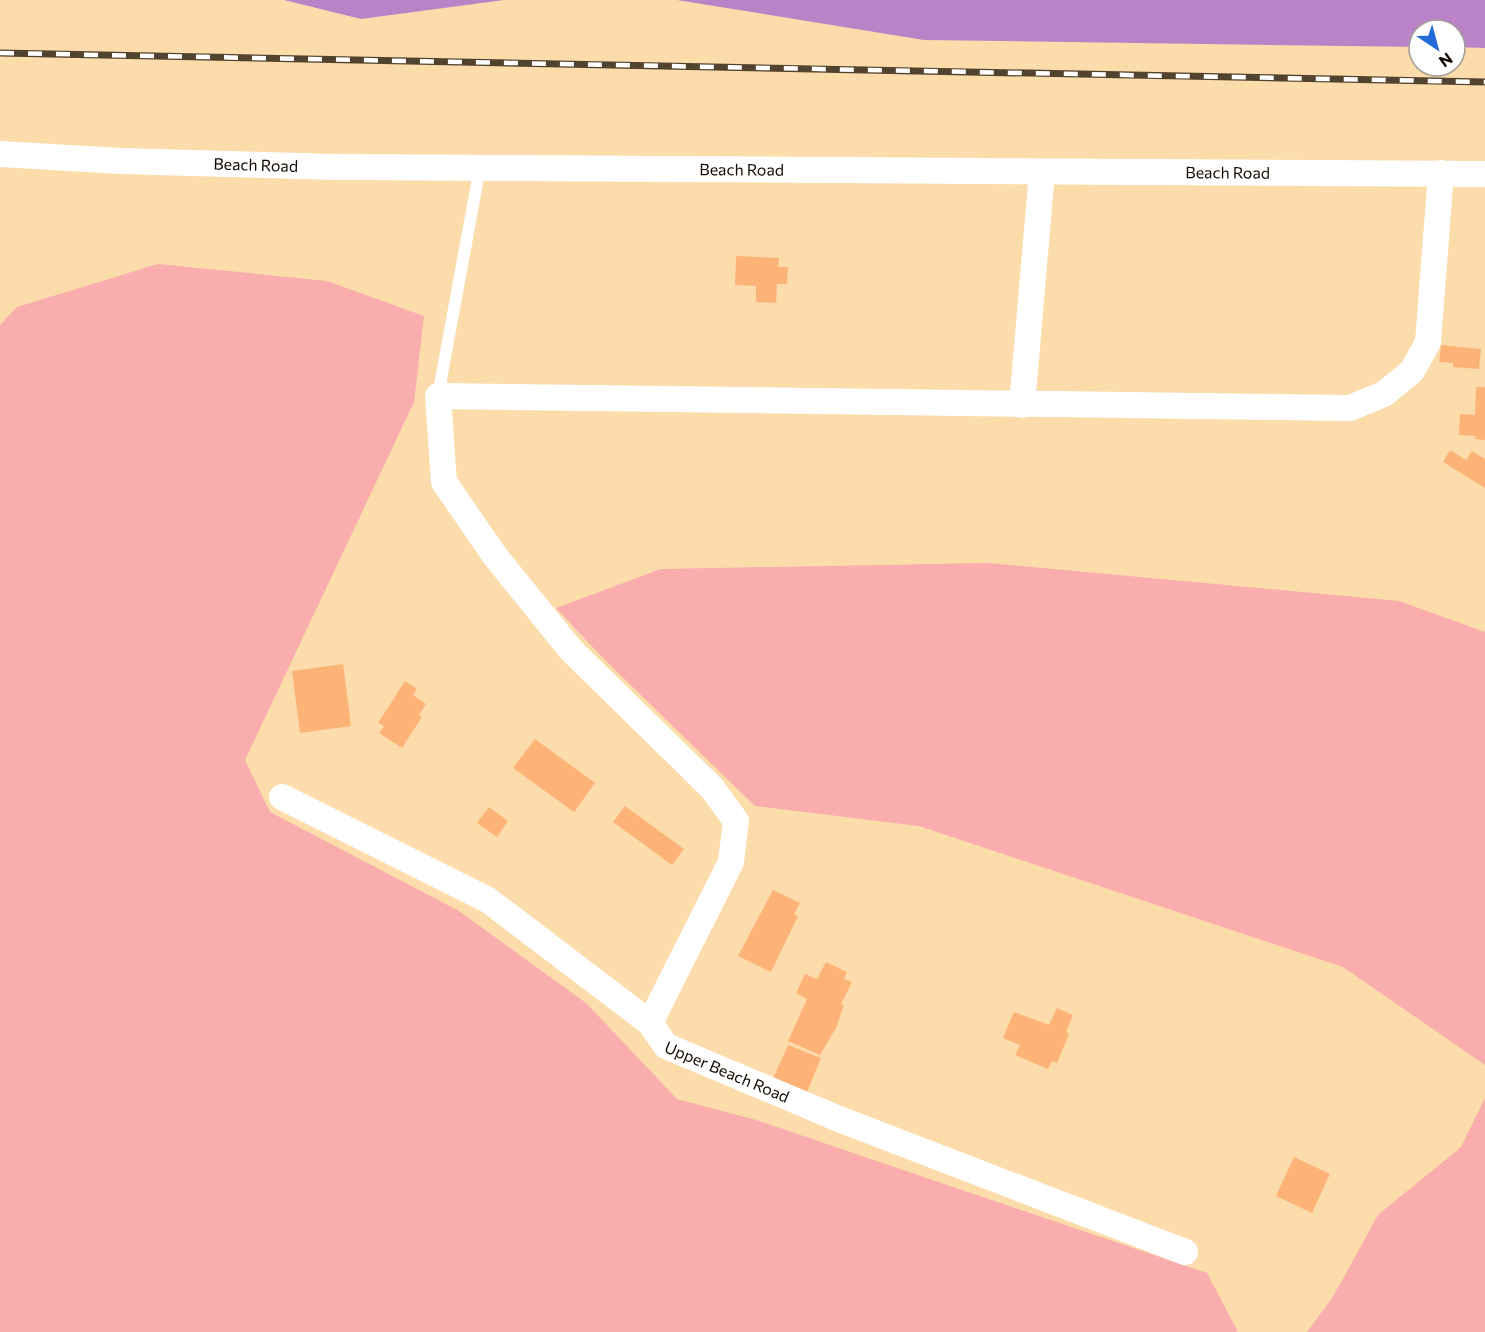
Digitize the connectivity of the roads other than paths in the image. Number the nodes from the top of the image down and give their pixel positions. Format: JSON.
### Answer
{"nodes":[{"id":1,"x":0,"y":154,"type":"edge"},
{"id":2,"x":480,"y":167,"type":"junction"},
{"id":3,"x":1042,"y":172,"type":"junction"},
{"id":4,"x":1441,"y":173,"type":"junction"},
{"id":5,"x":1485,"y":174,"type":"edge"},
{"id":6,"x":438,"y":396,"type":"junction"},
{"id":7,"x":1022,"y":405,"type":"junction"},
{"id":8,"x":282,"y":797,"type":"dead end"},
{"id":9,"x":650,"y":1023,"type":"junction"},
{"id":10,"x":1185,"y":1252,"type":"dead end"}],
"edges":[{"from":1,"to":2,"type":"street","name":"Beach Road"},
{"from":2,"to":3,"type":"street","name":"Beach Road"},
{"from":2,"to":6,"type":"lane"},
{"from":3,"to":4,"type":"street","name":"Beach Road"},
{"from":3,"to":7,"type":"street"},
{"from":4,"to":5,"type":"street","name":"Beach Road"},
{"from":4,"to":7,"type":"street"},
{"from":6,"to":7,"type":"street"},
{"from":6,"to":9,"type":"street"},
{"from":8,"to":9,"type":"street","name":"Upper Beach Road"},
{"from":9,"to":10,"type":"street","name":"Upper Beach Road"}]}
